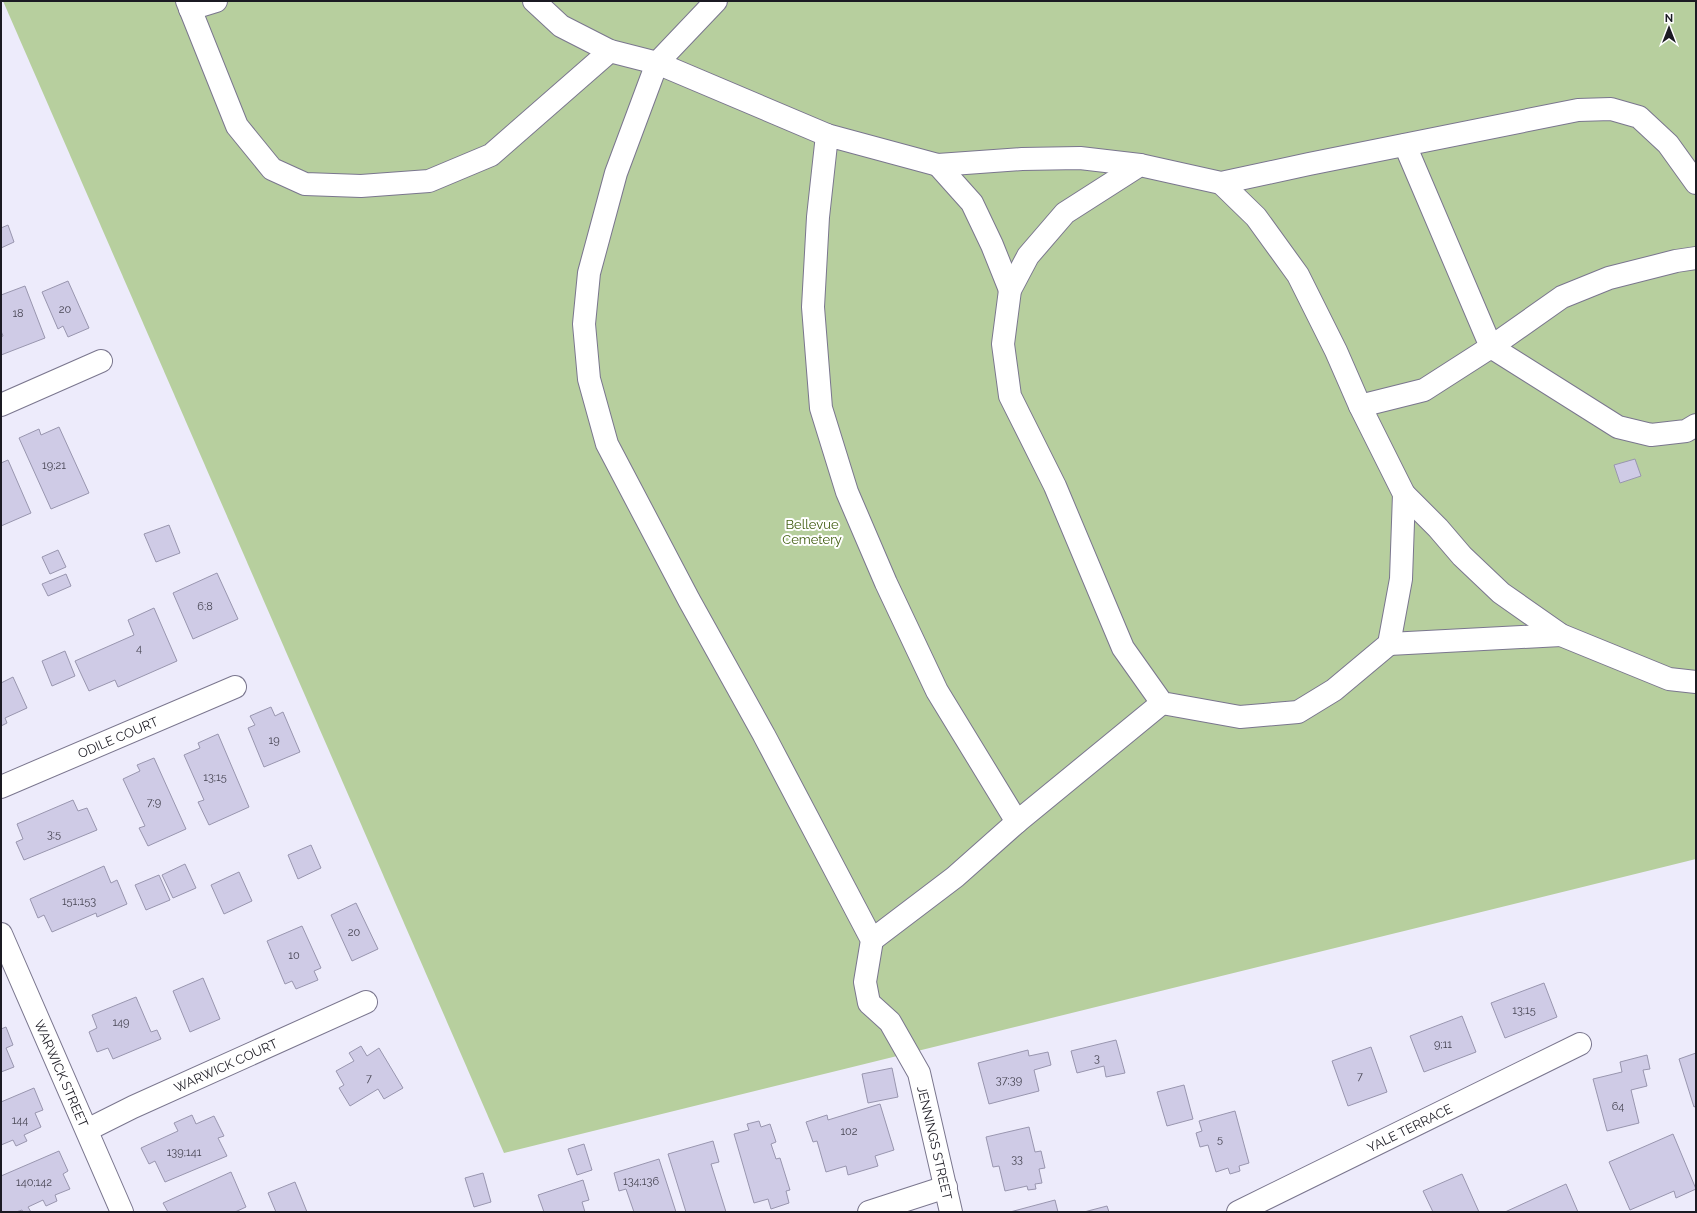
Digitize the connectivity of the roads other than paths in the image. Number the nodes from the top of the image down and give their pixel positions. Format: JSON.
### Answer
{"nodes":[{"id":1,"x":216,"y":1,"type":"edge"},
{"id":2,"x":534,"y":1,"type":"edge"},
{"id":3,"x":716,"y":1,"type":"edge"},
{"id":4,"x":189,"y":5,"type":"edge"},
{"id":5,"x":610,"y":51,"type":"junction"},
{"id":6,"x":657,"y":63,"type":"junction"},
{"id":7,"x":827,"y":135,"type":"junction"},
{"id":8,"x":1405,"y":145,"type":"junction"},
{"id":9,"x":938,"y":165,"type":"junction"},
{"id":10,"x":1140,"y":165,"type":"junction"},
{"id":11,"x":1220,"y":183,"type":"junction"},
{"id":12,"x":1696,"y":183,"type":"edge"},
{"id":13,"x":1696,"y":258,"type":"edge"},
{"id":14,"x":1010,"y":290,"type":"junction"},
{"id":15,"x":1491,"y":347,"type":"junction"},
{"id":16,"x":101,"y":361,"type":"dead end"},
{"id":17,"x":1,"y":406,"type":"edge"},
{"id":18,"x":1360,"y":406,"type":"junction"},
{"id":19,"x":1696,"y":425,"type":"edge"},
{"id":20,"x":1404,"y":494,"type":"junction"},
{"id":21,"x":1561,"y":635,"type":"junction"},
{"id":22,"x":1389,"y":644,"type":"junction"},
{"id":23,"x":1696,"y":682,"type":"edge"},
{"id":24,"x":235,"y":687,"type":"dead end"},
{"id":25,"x":1162,"y":704,"type":"junction"},
{"id":26,"x":1,"y":787,"type":"edge"},
{"id":27,"x":1016,"y":822,"type":"junction"},
{"id":28,"x":1,"y":934,"type":"edge"},
{"id":29,"x":872,"y":940,"type":"junction"},
{"id":30,"x":366,"y":1002,"type":"dead end"},
{"id":31,"x":1580,"y":1044,"type":"dead end"},
{"id":32,"x":87,"y":1130,"type":"junction"},
{"id":33,"x":946,"y":1187,"type":"junction"},
{"id":34,"x":122,"y":1212,"type":"edge"},
{"id":35,"x":869,"y":1212,"type":"edge"},
{"id":36,"x":951,"y":1212,"type":"edge"},
{"id":37,"x":1238,"y":1212,"type":"edge"}],
"edges":[{"from":1,"to":4,"type":"street"},
{"from":2,"to":5,"type":"street"},
{"from":3,"to":6,"type":"street"},
{"from":4,"to":5,"type":"street"},
{"from":5,"to":6,"type":"street"},
{"from":6,"to":7,"type":"street"},
{"from":6,"to":29,"type":"street"},
{"from":7,"to":9,"type":"street"},
{"from":7,"to":27,"type":"street"},
{"from":8,"to":11,"type":"street"},
{"from":8,"to":12,"type":"street"},
{"from":8,"to":15,"type":"street"},
{"from":9,"to":10,"type":"street"},
{"from":9,"to":14,"type":"street"},
{"from":10,"to":11,"type":"street"},
{"from":10,"to":14,"type":"street"},
{"from":11,"to":18,"type":"street"},
{"from":13,"to":15,"type":"street"},
{"from":14,"to":25,"type":"street"},
{"from":15,"to":18,"type":"street"},
{"from":15,"to":19,"type":"street"},
{"from":16,"to":17,"type":"street"},
{"from":18,"to":20,"type":"street"},
{"from":20,"to":21,"type":"street"},
{"from":20,"to":22,"type":"street"},
{"from":21,"to":22,"type":"street"},
{"from":21,"to":23,"type":"street"},
{"from":22,"to":25,"type":"street"},
{"from":24,"to":26,"type":"street","name":"ODILE COURT"},
{"from":25,"to":27,"type":"street"},
{"from":27,"to":29,"type":"street"},
{"from":28,"to":32,"type":"street","name":"WARWICK STREET"},
{"from":29,"to":33,"type":"street","name":"JENNINGS STREET"},
{"from":30,"to":32,"type":"street","name":"WARWICK COURT"},
{"from":31,"to":37,"type":"street","name":"YALE TERRACE"},
{"from":32,"to":34,"type":"street","name":"WARWICK STREET"},
{"from":33,"to":35,"type":"street"},
{"from":33,"to":36,"type":"street","name":"JENNINGS STREET"}]}
